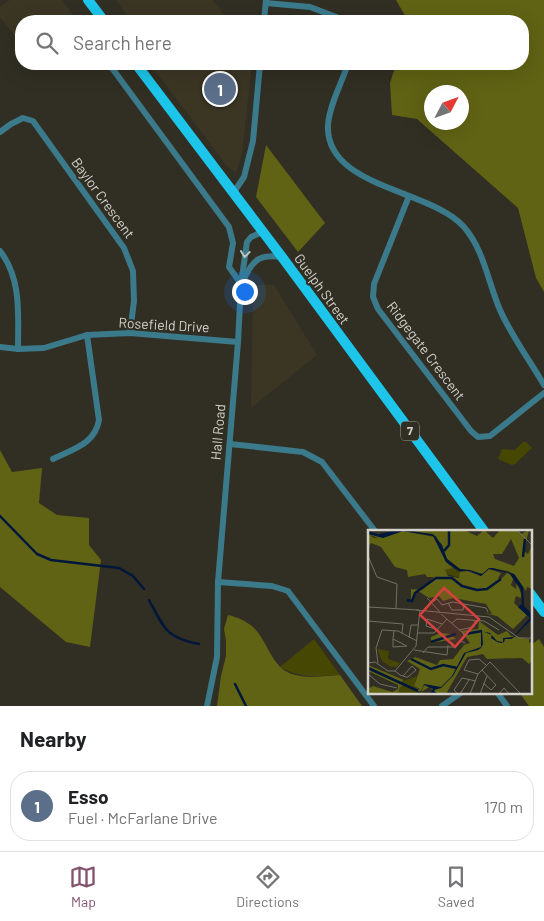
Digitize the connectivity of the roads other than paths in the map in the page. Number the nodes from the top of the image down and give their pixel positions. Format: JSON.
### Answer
{"nodes":[{"id":1,"x":88,"y":0,"type":"edge"},
{"id":2,"x":266,"y":2,"type":"edge"},
{"id":3,"x":99,"y":15,"type":"edge"},
{"id":4,"x":265,"y":15,"type":"edge"},
{"id":5,"x":330,"y":15,"type":"edge"},
{"id":6,"x":113,"y":70,"type":"edge"},
{"id":7,"x":141,"y":70,"type":"edge"},
{"id":8,"x":259,"y":70,"type":"edge"},
{"id":9,"x":346,"y":70,"type":"edge"},
{"id":10,"x":0,"y":132,"type":"edge"},
{"id":11,"x":234,"y":192,"type":"junction"},
{"id":12,"x":409,"y":196,"type":"junction"},
{"id":13,"x":262,"y":232,"type":"junction"},
{"id":14,"x":0,"y":250,"type":"edge"},
{"id":15,"x":282,"y":257,"type":"junction"},
{"id":16,"x":241,"y":284,"type":"junction"},
{"id":17,"x":130,"y":333,"type":"junction"},
{"id":18,"x":88,"y":335,"type":"junction"},
{"id":19,"x":238,"y":342,"type":"junction"},
{"id":20,"x":0,"y":347,"type":"edge"},
{"id":21,"x":18,"y":350,"type":"junction"},
{"id":22,"x":544,"y":385,"type":"edge"},
{"id":23,"x":544,"y":393,"type":"edge"},
{"id":24,"x":230,"y":444,"type":"junction"},
{"id":25,"x":53,"y":459,"type":"dead end"},
{"id":26,"x":374,"y":530,"type":"edge"},
{"id":27,"x":483,"y":530,"type":"edge"},
{"id":28,"x":218,"y":582,"type":"junction"},
{"id":29,"x":532,"y":596,"type":"edge"},
{"id":30,"x":544,"y":612,"type":"edge"},
{"id":31,"x":459,"y":694,"type":"edge"},
{"id":32,"x":498,"y":694,"type":"edge"},
{"id":33,"x":206,"y":706,"type":"edge"},
{"id":34,"x":374,"y":706,"type":"edge"},
{"id":35,"x":442,"y":706,"type":"edge"},
{"id":36,"x":507,"y":706,"type":"edge"}],
"edges":[{"from":1,"to":3,"type":"main road"},
{"from":2,"to":4,"type":"street"},
{"from":2,"to":5,"type":"street"},
{"from":6,"to":16,"type":"street"},
{"from":7,"to":11,"type":"main road","name":"Guelph Street"},
{"from":8,"to":11,"type":"street"},
{"from":9,"to":12,"type":"street"},
{"from":10,"to":17,"type":"street","name":"Baylor Crescent"},
{"from":11,"to":13,"type":"main road","name":"Guelph Street"},
{"from":12,"to":22,"type":"street"},
{"from":12,"to":23,"type":"street","name":"Ridgegate Crescent"},
{"from":13,"to":15,"type":"main road","name":"Guelph Street","number":"7"},
{"from":13,"to":16,"type":"street","name":"Hall Road","one_way":true},
{"from":14,"to":21,"type":"street"},
{"from":15,"to":16,"type":"street"},
{"from":15,"to":27,"type":"main road","name":"Guelph Street","number":"7"},
{"from":16,"to":19,"type":"street","name":"Hall Road"},
{"from":17,"to":18,"type":"street","name":"Rosefield Drive"},
{"from":17,"to":19,"type":"street","name":"Rosefield Drive"},
{"from":18,"to":21,"type":"street","name":"Rosefield Drive"},
{"from":18,"to":25,"type":"street"},
{"from":19,"to":24,"type":"street","name":"Hall Road"},
{"from":20,"to":21,"type":"street","name":"Rosefield Drive"},
{"from":24,"to":26,"type":"street"},
{"from":24,"to":28,"type":"street","name":"Hall Road"},
{"from":28,"to":33,"type":"street","name":"Hall Road"},
{"from":28,"to":34,"type":"street"},
{"from":29,"to":30,"type":"main road"},
{"from":31,"to":35,"type":"street"},
{"from":32,"to":36,"type":"street"}]}
